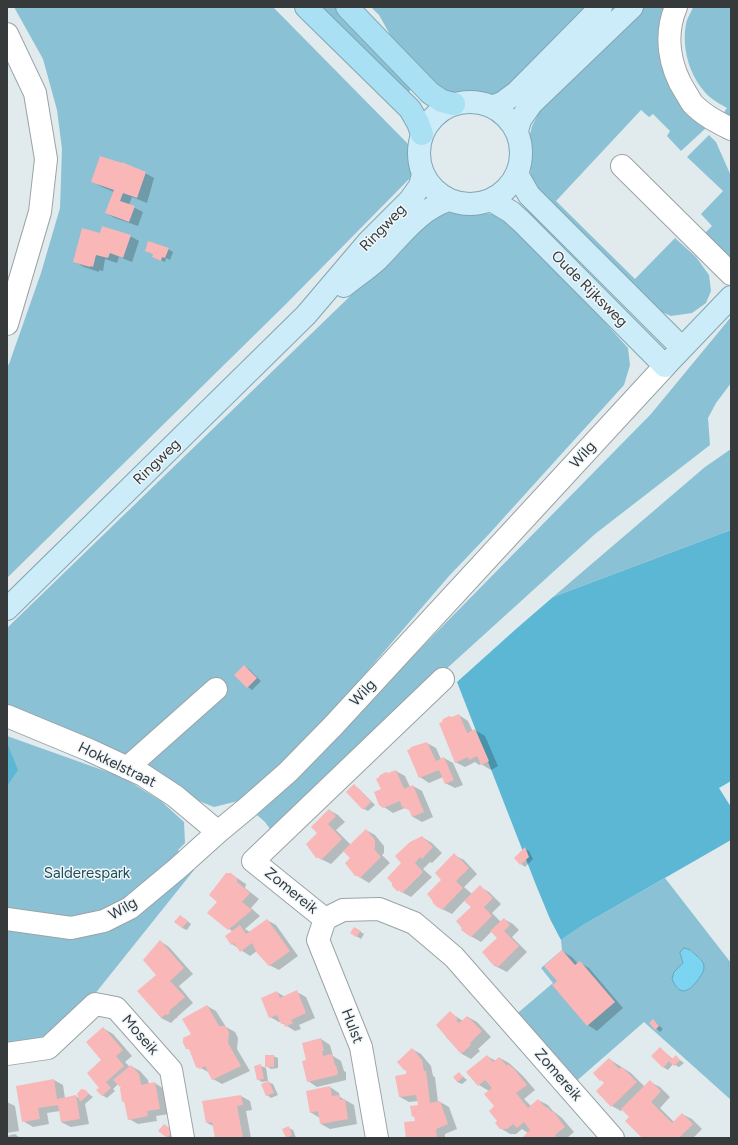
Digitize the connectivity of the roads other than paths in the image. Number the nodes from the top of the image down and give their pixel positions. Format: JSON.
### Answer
{"nodes":[{"id":1,"x":306,"y":7,"type":"edge"},
{"id":2,"x":347,"y":7,"type":"edge"},
{"id":3,"x":601,"y":7,"type":"edge"},
{"id":4,"x":632,"y":7,"type":"edge"},
{"id":5,"x":676,"y":7,"type":"edge"},
{"id":6,"x":9,"y":43,"type":"edge"},
{"id":7,"x":454,"y":104,"type":"junction"},
{"id":8,"x":492,"y":107,"type":"junction"},
{"id":9,"x":731,"y":129,"type":"edge"},
{"id":10,"x":517,"y":130,"type":"junction"},
{"id":11,"x":422,"y":134,"type":"junction"},
{"id":12,"x":622,"y":166,"type":"dead end"},
{"id":13,"x":423,"y":174,"type":"junction"},
{"id":14,"x":517,"y":174,"type":"junction"},
{"id":15,"x":449,"y":200,"type":"junction"},
{"id":16,"x":491,"y":200,"type":"junction"},
{"id":17,"x":731,"y":274,"type":"edge"},
{"id":18,"x":731,"y":297,"type":"edge"},
{"id":19,"x":306,"y":315,"type":"junction"},
{"id":20,"x":7,"y":324,"type":"edge"},
{"id":21,"x":682,"y":348,"type":"junction"},
{"id":22,"x":665,"y":366,"type":"junction"},
{"id":23,"x":7,"y":609,"type":"edge"},
{"id":24,"x":443,"y":679,"type":"dead end"},
{"id":25,"x":216,"y":689,"type":"dead end"},
{"id":26,"x":7,"y":716,"type":"edge"},
{"id":27,"x":127,"y":768,"type":"junction"},
{"id":28,"x":218,"y":832,"type":"junction"},
{"id":29,"x":7,"y":919,"type":"edge"},
{"id":30,"x":325,"y":919,"type":"junction"},
{"id":31,"x":7,"y":1054,"type":"edge"},
{"id":32,"x":183,"y":1138,"type":"edge"},
{"id":33,"x":377,"y":1138,"type":"edge"},
{"id":34,"x":613,"y":1138,"type":"edge"}],
"edges":[{"from":1,"to":11,"type":"highway"},
{"from":2,"to":7,"type":"highway"},
{"from":3,"to":8,"type":"main road"},
{"from":4,"to":10,"type":"main road"},
{"from":5,"to":9,"type":"street"},
{"from":6,"to":20,"type":"street"},
{"from":7,"to":8,"type":"main road"},
{"from":7,"to":11,"type":"main road"},
{"from":8,"to":10,"type":"main road"},
{"from":10,"to":14,"type":"main road"},
{"from":11,"to":13,"type":"main road"},
{"from":12,"to":17,"type":"street"},
{"from":13,"to":15,"type":"main road"},
{"from":13,"to":19,"type":"main road","name":"Ringweg"},
{"from":14,"to":16,"type":"main road"},
{"from":14,"to":21,"type":"main road","name":"Oude Rijksweg"},
{"from":15,"to":16,"type":"main road"},
{"from":15,"to":19,"type":"main road","name":"Ringweg"},
{"from":16,"to":22,"type":"main road","name":"Oude Rijksweg"},
{"from":18,"to":21,"type":"main road"},
{"from":19,"to":23,"type":"main road","name":"Ringweg"},
{"from":21,"to":22,"type":"main road"},
{"from":22,"to":28,"type":"street","name":"Wilg"},
{"from":24,"to":30,"type":"street","name":"Zomereik"},
{"from":25,"to":27,"type":"street"},
{"from":26,"to":27,"type":"street","name":"Hokkelstraat"},
{"from":27,"to":28,"type":"street","name":"Hokkelstraat"},
{"from":28,"to":29,"type":"street","name":"Wilg"},
{"from":30,"to":33,"type":"street","name":"Hulst"},
{"from":30,"to":34,"type":"street","name":"Zomereik"},
{"from":31,"to":32,"type":"street","name":"Moseik"}]}
